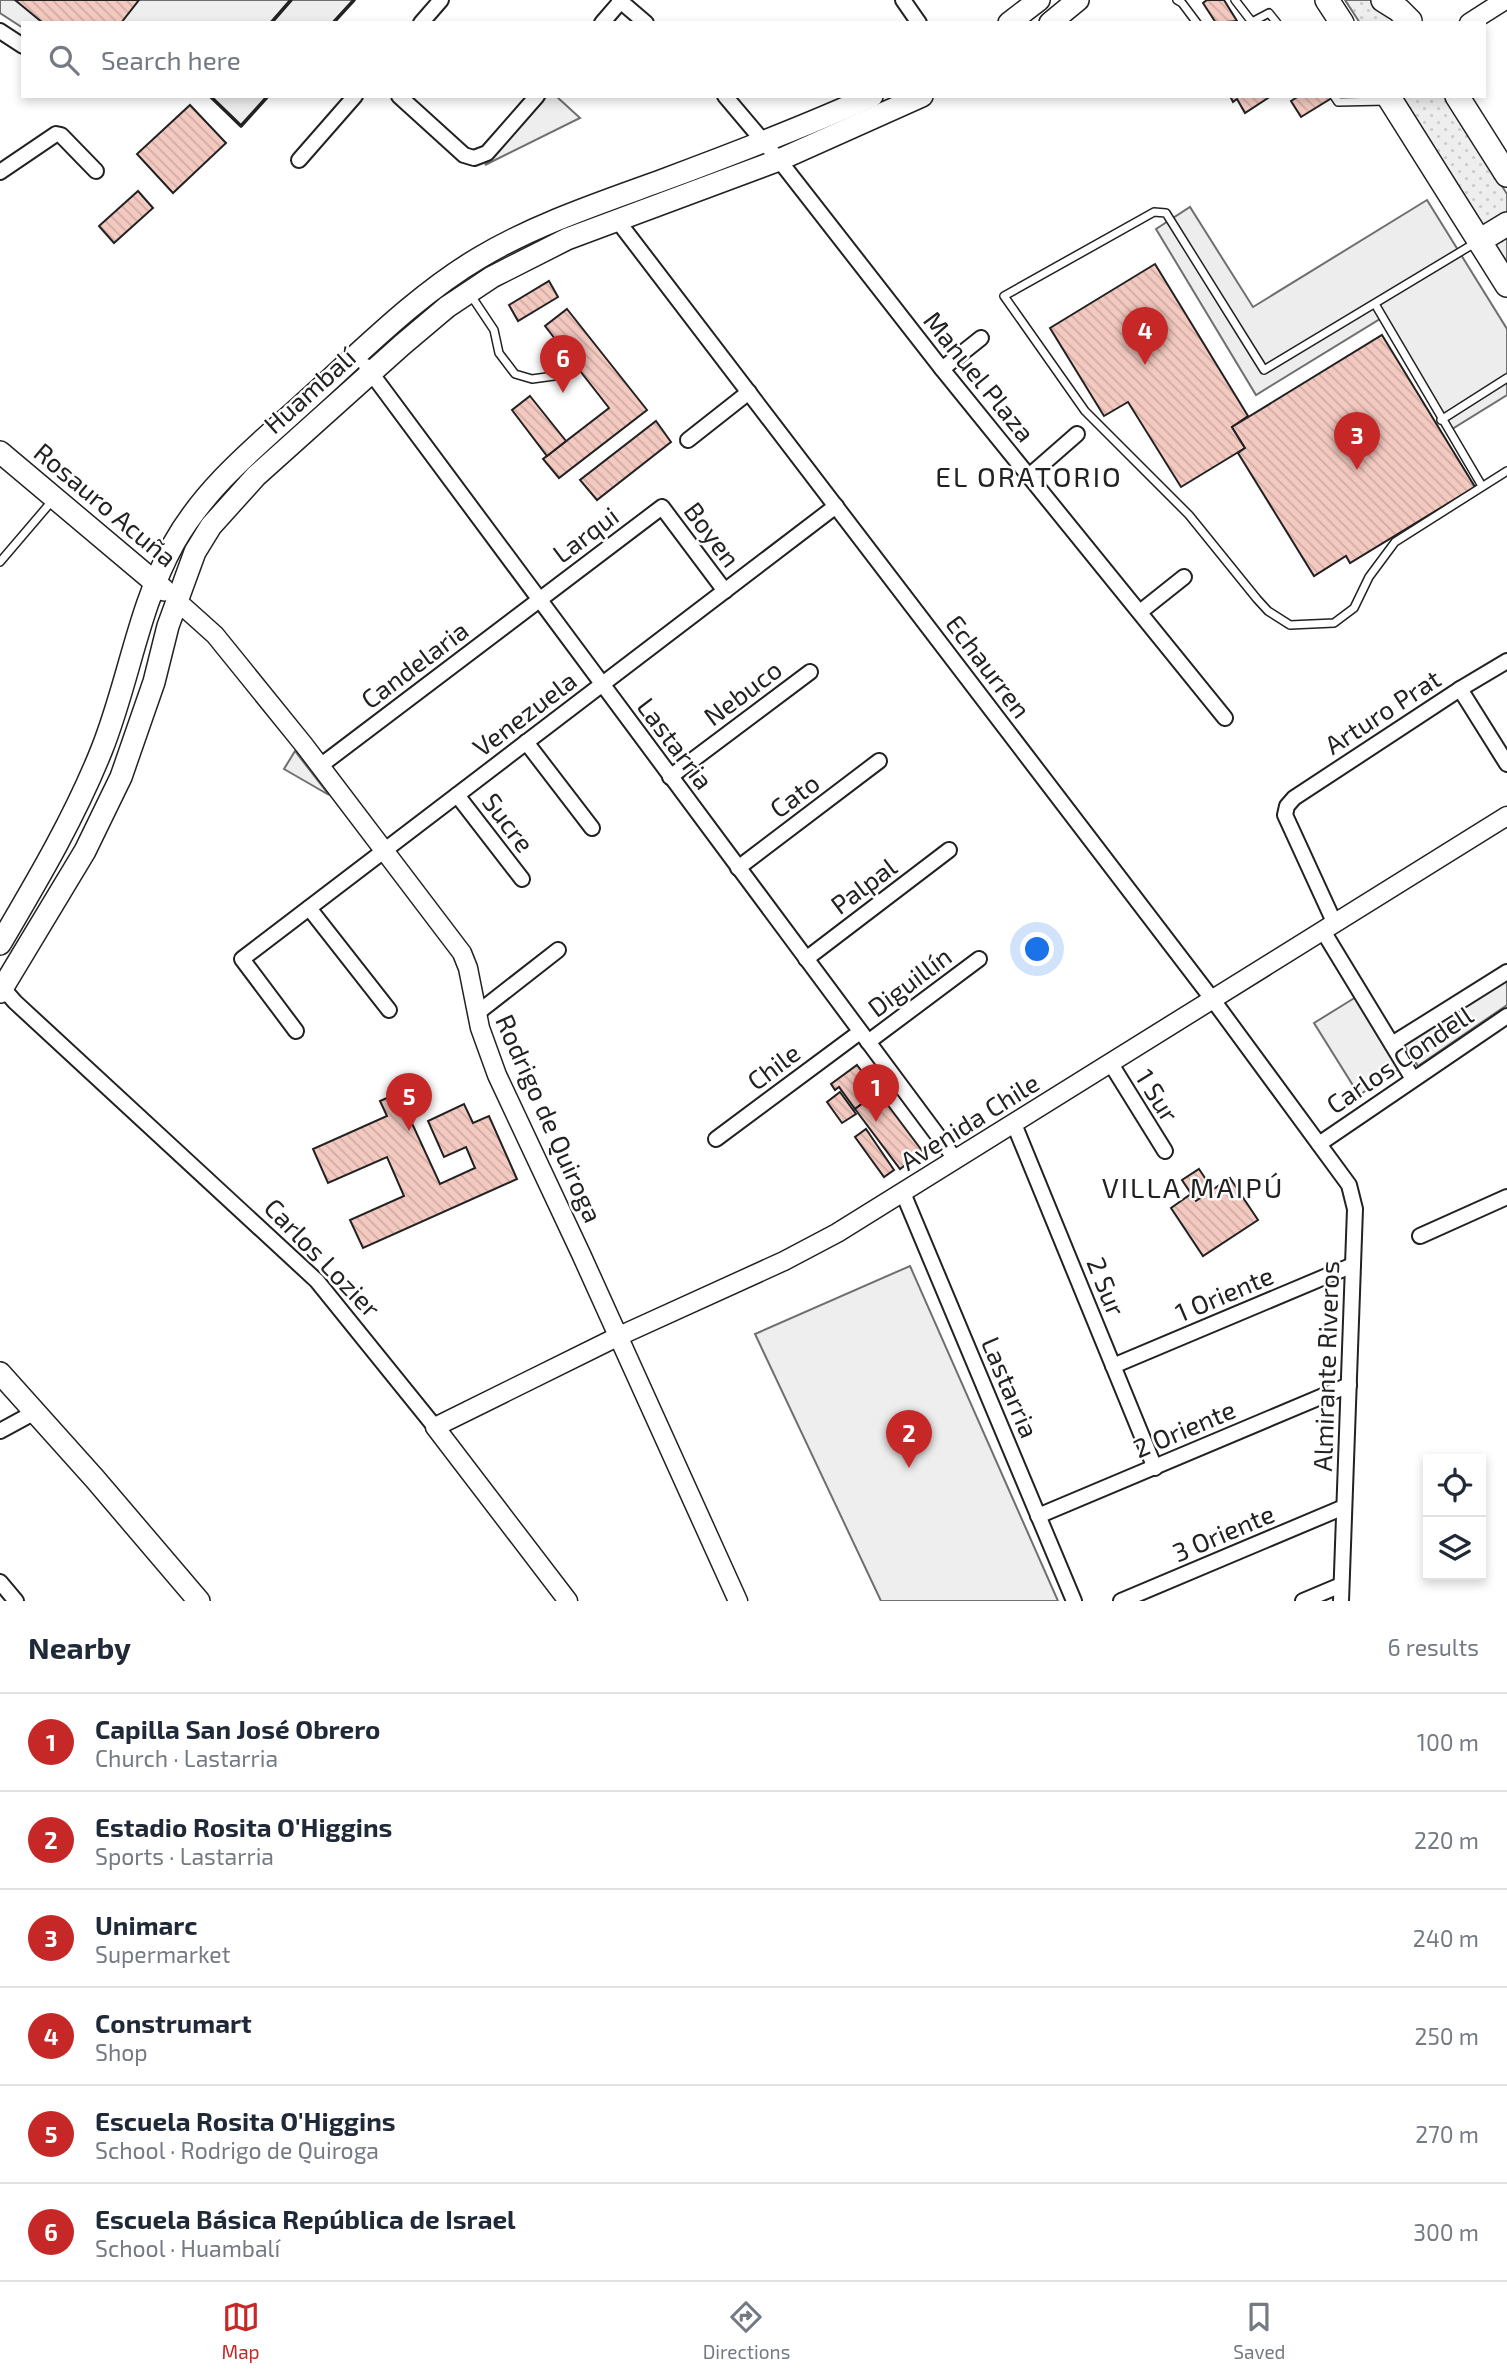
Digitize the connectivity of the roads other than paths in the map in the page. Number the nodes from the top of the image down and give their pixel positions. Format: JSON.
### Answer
{"nodes":[{"id":1,"x":441,"y":0,"type":"edge"},
{"id":2,"x":903,"y":0,"type":"edge"},
{"id":3,"x":1039,"y":0,"type":"edge"},
{"id":4,"x":1078,"y":0,"type":"edge"},
{"id":5,"x":1235,"y":0,"type":"edge"},
{"id":6,"x":1327,"y":0,"type":"edge"},
{"id":7,"x":1382,"y":0,"type":"edge"},
{"id":8,"x":1396,"y":0,"type":"edge"},
{"id":9,"x":1505,"y":0,"type":"edge"},
{"id":10,"x":620,"y":1,"type":"edge"},
{"id":11,"x":1182,"y":1,"type":"edge"},
{"id":12,"x":423,"y":21,"type":"edge"},
{"id":13,"x":604,"y":21,"type":"edge"},
{"id":14,"x":644,"y":21,"type":"edge"},
{"id":15,"x":918,"y":21,"type":"edge"},
{"id":16,"x":1012,"y":21,"type":"edge"},
{"id":17,"x":1052,"y":21,"type":"edge"},
{"id":18,"x":1196,"y":21,"type":"edge"},
{"id":19,"x":1250,"y":21,"type":"edge"},
{"id":20,"x":1253,"y":21,"type":"edge"},
{"id":21,"x":1275,"y":21,"type":"edge"},
{"id":22,"x":1341,"y":21,"type":"edge"},
{"id":23,"x":1409,"y":21,"type":"edge"},
{"id":24,"x":1409,"y":21,"type":"edge"},
{"id":25,"x":1472,"y":21,"type":"edge"},
{"id":26,"x":0,"y":31,"type":"edge"},
{"id":27,"x":21,"y":45,"type":"edge"},
{"id":28,"x":353,"y":98,"type":"edge"},
{"id":29,"x":401,"y":98,"type":"edge"},
{"id":30,"x":535,"y":98,"type":"edge"},
{"id":31,"x":727,"y":98,"type":"edge"},
{"id":32,"x":867,"y":98,"type":"edge"},
{"id":33,"x":918,"y":98,"type":"edge"},
{"id":34,"x":1335,"y":98,"type":"edge"},
{"id":35,"x":1458,"y":98,"type":"edge"},
{"id":36,"x":1390,"y":99,"type":"edge"},
{"id":37,"x":764,"y":143,"type":"junction"},
{"id":38,"x":299,"y":160,"type":"dead end"},
{"id":39,"x":779,"y":160,"type":"junction"},
{"id":40,"x":96,"y":171,"type":"dead end"},
{"id":41,"x":0,"y":172,"type":"edge"},
{"id":42,"x":1507,"y":175,"type":"edge"},
{"id":43,"x":617,"y":220,"type":"junction"},
{"id":44,"x":1507,"y":224,"type":"edge"},
{"id":45,"x":1479,"y":241,"type":"junction"},
{"id":46,"x":457,"y":272,"type":"junction"},
{"id":47,"x":1507,"y":285,"type":"edge"},
{"id":48,"x":469,"y":292,"type":"junction"},
{"id":49,"x":1375,"y":304,"type":"junction"},
{"id":50,"x":981,"y":338,"type":"dead end"},
{"id":51,"x":364,"y":364,"type":"junction"},
{"id":52,"x":942,"y":369,"type":"junction"},
{"id":53,"x":555,"y":376,"type":"dead end"},
{"id":54,"x":1507,"y":378,"type":"edge"},
{"id":55,"x":749,"y":392,"type":"junction"},
{"id":56,"x":1441,"y":420,"type":"junction"},
{"id":57,"x":1077,"y":434,"type":"dead end"},
{"id":58,"x":688,"y":440,"type":"dead end"},
{"id":59,"x":0,"y":452,"type":"edge"},
{"id":60,"x":1507,"y":471,"type":"edge"},
{"id":61,"x":1029,"y":476,"type":"junction"},
{"id":62,"x":1482,"y":486,"type":"junction"},
{"id":63,"x":55,"y":497,"type":"junction"},
{"id":64,"x":836,"y":506,"type":"junction"},
{"id":65,"x":662,"y":507,"type":"joint"},
{"id":66,"x":0,"y":562,"type":"edge"},
{"id":67,"x":1184,"y":577,"type":"dead end"},
{"id":68,"x":155,"y":582,"type":"junction"},
{"id":69,"x":725,"y":590,"type":"junction"},
{"id":70,"x":176,"y":600,"type":"junction"},
{"id":71,"x":539,"y":600,"type":"junction"},
{"id":72,"x":1140,"y":612,"type":"junction"},
{"id":73,"x":1507,"y":661,"type":"edge"},
{"id":74,"x":810,"y":672,"type":"dead end"},
{"id":75,"x":601,"y":685,"type":"junction"},
{"id":76,"x":1460,"y":689,"type":"junction"},
{"id":77,"x":1225,"y":718,"type":"dead end"},
{"id":78,"x":526,"y":742,"type":"junction"},
{"id":79,"x":879,"y":761,"type":"dead end"},
{"id":80,"x":1507,"y":764,"type":"edge"},
{"id":81,"x":320,"y":766,"type":"junction"},
{"id":82,"x":670,"y":778,"type":"junction"},
{"id":83,"x":457,"y":795,"type":"junction"},
{"id":84,"x":1507,"y":816,"type":"edge"},
{"id":85,"x":592,"y":828,"type":"dead end"},
{"id":86,"x":385,"y":850,"type":"junction"},
{"id":87,"x":949,"y":850,"type":"dead end"},
{"id":88,"x":738,"y":868,"type":"junction"},
{"id":89,"x":522,"y":879,"type":"dead end"},
{"id":90,"x":309,"y":908,"type":"junction"},
{"id":91,"x":1329,"y":927,"type":"junction"},
{"id":92,"x":0,"y":944,"type":"edge"},
{"id":93,"x":558,"y":950,"type":"dead end"},
{"id":94,"x":806,"y":959,"type":"junction"},
{"id":95,"x":979,"y":959,"type":"dead end"},
{"id":96,"x":1507,"y":972,"type":"edge"},
{"id":97,"x":1,"y":988,"type":"edge"},
{"id":98,"x":1213,"y":1000,"type":"junction"},
{"id":99,"x":388,"y":1010,"type":"dead end"},
{"id":100,"x":476,"y":1013,"type":"junction"},
{"id":101,"x":1507,"y":1016,"type":"edge"},
{"id":102,"x":296,"y":1031,"type":"dead end"},
{"id":103,"x":864,"y":1037,"type":"junction"},
{"id":104,"x":1392,"y":1044,"type":"junction"},
{"id":105,"x":1111,"y":1064,"type":"junction"},
{"id":106,"x":1413,"y":1079,"type":"junction"},
{"id":107,"x":1014,"y":1124,"type":"junction"},
{"id":108,"x":716,"y":1139,"type":"dead end"},
{"id":109,"x":1319,"y":1144,"type":"junction"},
{"id":110,"x":1165,"y":1151,"type":"dead end"},
{"id":111,"x":956,"y":1160,"type":"junction"},
{"id":112,"x":903,"y":1193,"type":"junction"},
{"id":113,"x":1507,"y":1197,"type":"edge"},
{"id":114,"x":1420,"y":1236,"type":"dead end"},
{"id":115,"x":1353,"y":1265,"type":"junction"},
{"id":116,"x":617,"y":1337,"type":"junction"},
{"id":117,"x":1113,"y":1366,"type":"junction"},
{"id":118,"x":0,"y":1373,"type":"edge"},
{"id":119,"x":1349,"y":1385,"type":"junction"},
{"id":120,"x":35,"y":1412,"type":"junction"},
{"id":121,"x":435,"y":1427,"type":"junction"},
{"id":122,"x":0,"y":1431,"type":"edge"},
{"id":123,"x":1155,"y":1468,"type":"junction"},
{"id":124,"x":1344,"y":1507,"type":"junction"},
{"id":125,"x":1038,"y":1516,"type":"junction"},
{"id":126,"x":0,"y":1582,"type":"edge"},
{"id":127,"x":1341,"y":1585,"type":"junction"},
{"id":128,"x":16,"y":1601,"type":"edge"},
{"id":129,"x":198,"y":1601,"type":"edge"},
{"id":130,"x":568,"y":1601,"type":"edge"},
{"id":131,"x":738,"y":1601,"type":"edge"},
{"id":132,"x":1074,"y":1601,"type":"edge"},
{"id":133,"x":1121,"y":1601,"type":"edge"},
{"id":134,"x":1303,"y":1601,"type":"edge"},
{"id":135,"x":1341,"y":1601,"type":"edge"}],
"edges":[{"from":1,"to":12,"type":"street"},
{"from":2,"to":15,"type":"street"},
{"from":3,"to":16,"type":"main road"},
{"from":4,"to":17,"type":"main road"},
{"from":5,"to":19,"type":"lane"},
{"from":6,"to":22,"type":"main road"},
{"from":7,"to":23,"type":"main road"},
{"from":8,"to":24,"type":"main road"},
{"from":9,"to":25,"type":"street"},
{"from":10,"to":13,"type":"street"},
{"from":10,"to":14,"type":"street"},
{"from":11,"to":18,"type":"lane"},
{"from":20,"to":21,"type":"lane"},
{"from":26,"to":27,"type":"street"},
{"from":28,"to":38,"type":"street"},
{"from":29,"to":30,"type":"street"},
{"from":31,"to":37,"type":"street","name":"Manuel Plaza"},
{"from":32,"to":37,"type":"main road","name":"Huambalí"},
{"from":33,"to":39,"type":"main road","name":"Huambalí"},
{"from":34,"to":36,"type":"lane"},
{"from":35,"to":42,"type":"main road"},
{"from":36,"to":45,"type":"main road"},
{"from":37,"to":39,"type":"street","name":"Manuel Plaza"},
{"from":37,"to":46,"type":"main road","name":"Huambalí"},
{"from":39,"to":43,"type":"main road","name":"Huambalí"},
{"from":39,"to":52,"type":"street","name":"Manuel Plaza"},
{"from":40,"to":41,"type":"street"},
{"from":43,"to":48,"type":"main road","name":"Huambalí"},
{"from":43,"to":55,"type":"street","name":"Echaurren"},
{"from":44,"to":45,"type":"main road"},
{"from":45,"to":47,"type":"main road"},
{"from":45,"to":49,"type":"lane"},
{"from":46,"to":48,"type":"lane"},
{"from":46,"to":51,"type":"main road","name":"Huambalí"},
{"from":48,"to":51,"type":"main road","name":"Huambalí"},
{"from":48,"to":53,"type":"lane"},
{"from":49,"to":56,"type":"lane"},
{"from":49,"to":62,"type":"lane"},
{"from":50,"to":52,"type":"street"},
{"from":51,"to":68,"type":"main road","name":"Huambalí"},
{"from":51,"to":70,"type":"main road","name":"Huambalí"},
{"from":51,"to":71,"type":"street","name":"Lastarria"},
{"from":52,"to":61,"type":"street","name":"Manuel Plaza"},
{"from":54,"to":56,"type":"lane"},
{"from":55,"to":58,"type":"street"},
{"from":55,"to":64,"type":"street","name":"Echaurren"},
{"from":56,"to":62,"type":"lane"},
{"from":57,"to":61,"type":"street"},
{"from":59,"to":63,"type":"main road","name":"Rosauro Acuña"},
{"from":60,"to":62,"type":"lane"},
{"from":61,"to":72,"type":"street","name":"Manuel Plaza"},
{"from":63,"to":66,"type":"lane"},
{"from":63,"to":68,"type":"main road","name":"Rosauro Acuña"},
{"from":64,"to":69,"type":"street","name":"Venezuela"},
{"from":64,"to":98,"type":"street","name":"Echaurren"},
{"from":65,"to":69,"type":"street","name":"Boyen"},
{"from":65,"to":71,"type":"street","name":"Larqui"},
{"from":67,"to":72,"type":"street"},
{"from":68,"to":70,"type":"main road","name":"Rosauro Acuña"},
{"from":68,"to":92,"type":"main road","name":"Huambalí"},
{"from":69,"to":75,"type":"street","name":"Venezuela"},
{"from":70,"to":81,"type":"street","name":"Rodrigo de Quiroga"},
{"from":70,"to":97,"type":"main road","name":"Huambalí"},
{"from":71,"to":75,"type":"street","name":"Lastarria"},
{"from":71,"to":81,"type":"street","name":"Candelaria"},
{"from":72,"to":77,"type":"street","name":"Manuel Plaza"},
{"from":73,"to":76,"type":"street","name":"Arturo Prat"},
{"from":74,"to":82,"type":"street","name":"Nebuco"},
{"from":75,"to":78,"type":"street","name":"Venezuela"},
{"from":75,"to":82,"type":"street","name":"Lastarria"},
{"from":76,"to":80,"type":"street"},
{"from":76,"to":91,"type":"street","name":"Arturo Prat"},
{"from":78,"to":83,"type":"street","name":"Venezuela"},
{"from":78,"to":85,"type":"street"},
{"from":79,"to":88,"type":"street","name":"Cato"},
{"from":81,"to":86,"type":"street","name":"Rodrigo de Quiroga"},
{"from":82,"to":88,"type":"street","name":"Lastarria"},
{"from":83,"to":86,"type":"street","name":"Venezuela"},
{"from":83,"to":89,"type":"street","name":"Sucre"},
{"from":84,"to":91,"type":"street","name":"Avenida Chile"},
{"from":86,"to":90,"type":"street","name":"Venezuela"},
{"from":86,"to":100,"type":"street","name":"Rodrigo de Quiroga"},
{"from":87,"to":94,"type":"street","name":"Palpal"},
{"from":88,"to":94,"type":"street","name":"Lastarria"},
{"from":90,"to":99,"type":"street"},
{"from":90,"to":102,"type":"street","name":"Venezuela"},
{"from":91,"to":98,"type":"street","name":"Avenida Chile"},
{"from":91,"to":104,"type":"street"},
{"from":93,"to":100,"type":"street"},
{"from":94,"to":103,"type":"street","name":"Lastarria"},
{"from":95,"to":103,"type":"street","name":"Diguillín"},
{"from":96,"to":104,"type":"street","name":"Carlos Condell"},
{"from":97,"to":121,"type":"street","name":"Carlos Lozier"},
{"from":98,"to":105,"type":"street","name":"Avenida Chile"},
{"from":98,"to":109,"type":"street","name":"Echaurren"},
{"from":100,"to":116,"type":"street","name":"Rodrigo de Quiroga"},
{"from":101,"to":106,"type":"street","name":"Carlos Condell"},
{"from":103,"to":108,"type":"street","name":"Chile"},
{"from":103,"to":111,"type":"street","name":"Lastarria"},
{"from":104,"to":106,"type":"street"},
{"from":105,"to":107,"type":"street","name":"Avenida Chile"},
{"from":105,"to":110,"type":"street","name":"1 Sur"},
{"from":106,"to":109,"type":"street","name":"Carlos Condell"},
{"from":107,"to":111,"type":"street","name":"Avenida Chile"},
{"from":107,"to":117,"type":"street","name":"2 Sur"},
{"from":109,"to":115,"type":"street","name":"Almirante Riveros"},
{"from":111,"to":112,"type":"street","name":"Avenida Chile"},
{"from":112,"to":116,"type":"street","name":"Avenida Chile"},
{"from":112,"to":125,"type":"street","name":"Lastarria"},
{"from":113,"to":114,"type":"street"},
{"from":115,"to":117,"type":"street","name":"1 Oriente"},
{"from":115,"to":119,"type":"street","name":"Almirante Riveros"},
{"from":116,"to":121,"type":"street","name":"Avenida Chile"},
{"from":116,"to":131,"type":"street","name":"Rodrigo de Quiroga"},
{"from":117,"to":123,"type":"street","name":"2 Sur"},
{"from":118,"to":120,"type":"main road"},
{"from":119,"to":123,"type":"street","name":"2 Oriente"},
{"from":119,"to":124,"type":"street","name":"Almirante Riveros"},
{"from":120,"to":122,"type":"street"},
{"from":120,"to":129,"type":"main road"},
{"from":121,"to":130,"type":"street","name":"Carlos Lozier"},
{"from":123,"to":125,"type":"street","name":"2 Oriente"},
{"from":124,"to":127,"type":"street","name":"Almirante Riveros"},
{"from":124,"to":133,"type":"street","name":"3 Oriente"},
{"from":125,"to":132,"type":"street","name":"Lastarria"},
{"from":126,"to":128,"type":"street"},
{"from":127,"to":134,"type":"street"},
{"from":127,"to":135,"type":"street","name":"Almirante Riveros"}]}
